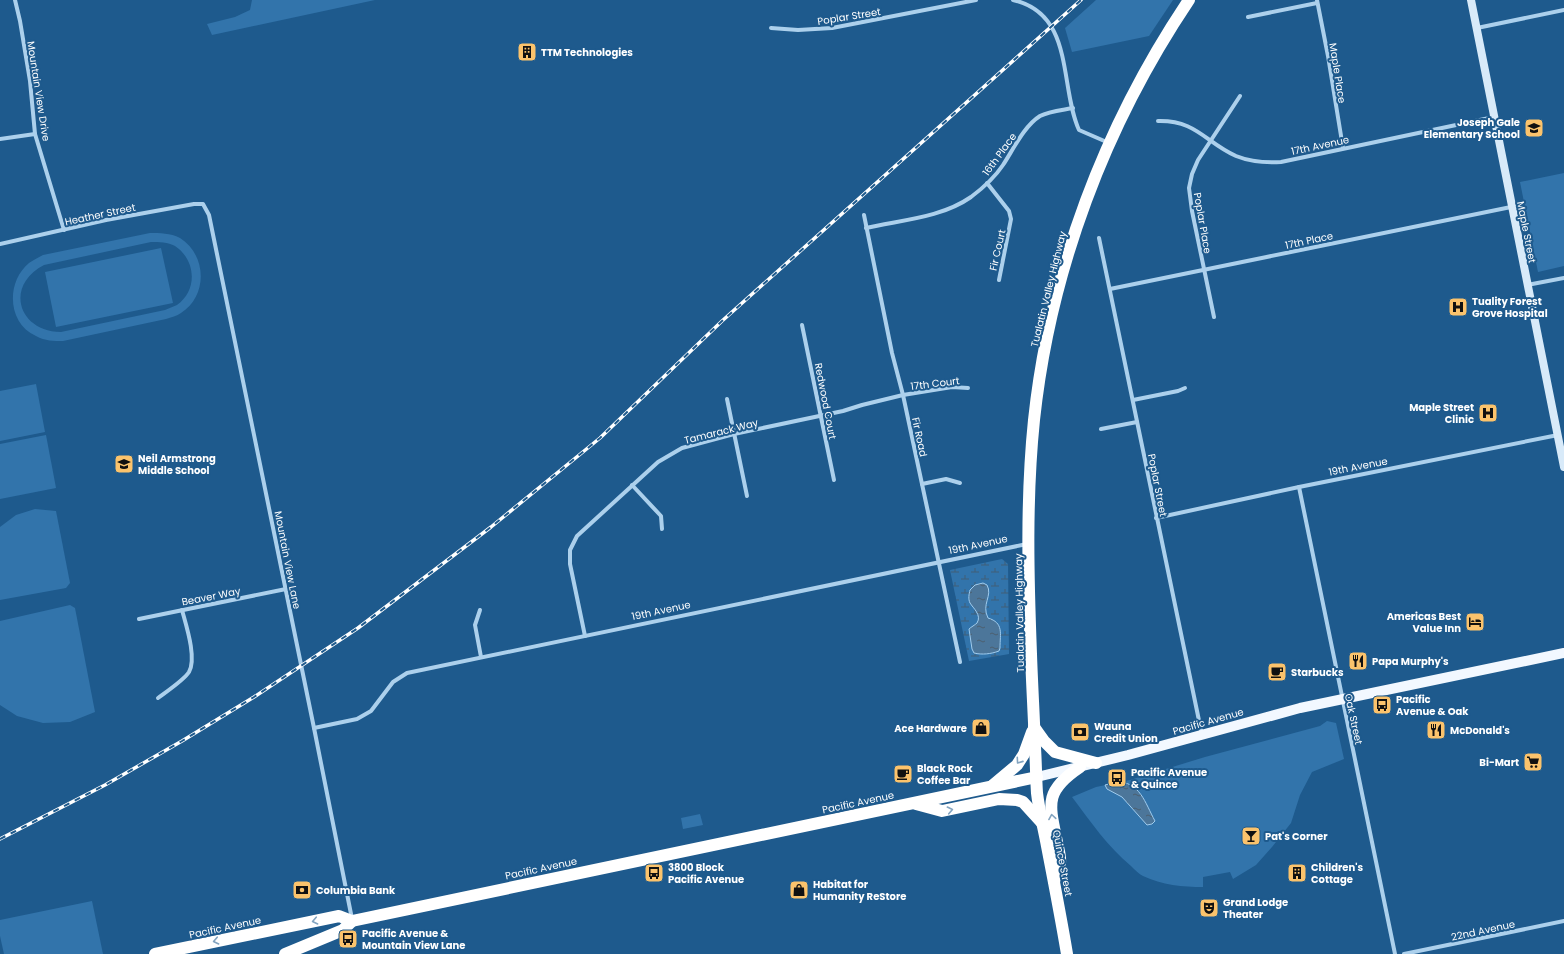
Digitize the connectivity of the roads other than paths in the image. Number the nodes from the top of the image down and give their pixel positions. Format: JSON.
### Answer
{"nodes":[{"id":1,"x":15,"y":0,"type":"edge"},
{"id":2,"x":976,"y":0,"type":"edge"},
{"id":3,"x":1012,"y":0,"type":"edge"},
{"id":4,"x":1189,"y":0,"type":"edge"},
{"id":5,"x":1471,"y":0,"type":"edge"},
{"id":6,"x":1317,"y":2,"type":"edge"},
{"id":7,"x":1564,"y":10,"type":"edge"},
{"id":8,"x":1248,"y":17,"type":"dead end"},
{"id":9,"x":771,"y":28,"type":"dead end"},
{"id":10,"x":1476,"y":28,"type":"junction"},
{"id":11,"x":1240,"y":96,"type":"dead end"},
{"id":12,"x":1073,"y":108,"type":"junction"},
{"id":13,"x":1494,"y":117,"type":"junction"},
{"id":14,"x":1158,"y":121,"type":"dead end"},
{"id":15,"x":35,"y":134,"type":"junction"},
{"id":16,"x":0,"y":139,"type":"edge"},
{"id":17,"x":1211,"y":140,"type":"junction"},
{"id":18,"x":1109,"y":143,"type":"junction"},
{"id":19,"x":1343,"y":148,"type":"junction"},
{"id":20,"x":987,"y":183,"type":"junction"},
{"id":21,"x":203,"y":204,"type":"joint"},
{"id":22,"x":1511,"y":207,"type":"junction"},
{"id":23,"x":864,"y":215,"type":"dead end"},
{"id":24,"x":866,"y":228,"type":"junction"},
{"id":25,"x":64,"y":230,"type":"junction"},
{"id":26,"x":1099,"y":238,"type":"dead end"},
{"id":27,"x":0,"y":244,"type":"edge"},
{"id":28,"x":1203,"y":270,"type":"junction"},
{"id":29,"x":1564,"y":278,"type":"edge"},
{"id":30,"x":999,"y":280,"type":"dead end"},
{"id":31,"x":1527,"y":285,"type":"junction"},
{"id":32,"x":1110,"y":288,"type":"junction"},
{"id":33,"x":1214,"y":317,"type":"dead end"},
{"id":34,"x":802,"y":324,"type":"dead end"},
{"id":35,"x":968,"y":388,"type":"dead end"},
{"id":36,"x":1185,"y":388,"type":"dead end"},
{"id":37,"x":903,"y":395,"type":"junction"},
{"id":38,"x":727,"y":399,"type":"dead end"},
{"id":39,"x":1133,"y":400,"type":"junction"},
{"id":40,"x":821,"y":416,"type":"junction"},
{"id":41,"x":1137,"y":422,"type":"junction"},
{"id":42,"x":1101,"y":429,"type":"dead end"},
{"id":43,"x":734,"y":434,"type":"junction"},
{"id":44,"x":1561,"y":435,"type":"edge"},
{"id":45,"x":1564,"y":467,"type":"edge"},
{"id":46,"x":834,"y":480,"type":"dead end"},
{"id":47,"x":960,"y":483,"type":"dead end"},
{"id":48,"x":922,"y":484,"type":"junction"},
{"id":49,"x":632,"y":485,"type":"junction"},
{"id":50,"x":1299,"y":487,"type":"junction"},
{"id":51,"x":747,"y":496,"type":"dead end"},
{"id":52,"x":1156,"y":518,"type":"junction"},
{"id":53,"x":662,"y":529,"type":"dead end"},
{"id":54,"x":1029,"y":543,"type":"junction"},
{"id":55,"x":939,"y":562,"type":"junction"},
{"id":56,"x":286,"y":589,"type":"junction"},
{"id":57,"x":182,"y":610,"type":"junction"},
{"id":58,"x":480,"y":610,"type":"dead end"},
{"id":59,"x":139,"y":619,"type":"dead end"},
{"id":60,"x":585,"y":636,"type":"junction"},
{"id":61,"x":1564,"y":653,"type":"edge"},
{"id":62,"x":481,"y":657,"type":"junction"},
{"id":63,"x":960,"y":662,"type":"dead end"},
{"id":64,"x":158,"y":698,"type":"dead end"},
{"id":65,"x":1342,"y":698,"type":"junction"},
{"id":66,"x":1034,"y":727,"type":"junction"},
{"id":67,"x":314,"y":728,"type":"junction"},
{"id":68,"x":1202,"y":734,"type":"junction"},
{"id":69,"x":1096,"y":763,"type":"junction"},
{"id":70,"x":1080,"y":767,"type":"junction"},
{"id":71,"x":1037,"y":777,"type":"junction"},
{"id":72,"x":993,"y":786,"type":"junction"},
{"id":73,"x":912,"y":803,"type":"junction"},
{"id":74,"x":1043,"y":824,"type":"junction"},
{"id":75,"x":1054,"y":882,"type":"junction"},
{"id":76,"x":352,"y":921,"type":"junction"},
{"id":77,"x":1564,"y":921,"type":"edge"},
{"id":78,"x":155,"y":954,"type":"edge"},
{"id":79,"x":285,"y":954,"type":"edge"},
{"id":80,"x":1067,"y":954,"type":"edge"},
{"id":81,"x":1395,"y":954,"type":"edge"},
{"id":82,"x":1404,"y":954,"type":"edge"}],
"edges":[{"from":1,"to":15,"type":"street","name":"Mountain View Drive"},
{"from":2,"to":9,"type":"street","name":"Poplar Street"},
{"from":3,"to":12,"type":"street"},
{"from":4,"to":18,"type":"highway","name":"Tualatin Valley Highway"},
{"from":5,"to":10,"type":"street","name":"Maple Street"},
{"from":6,"to":8,"type":"street"},
{"from":6,"to":19,"type":"street","name":"Maple Place"},
{"from":7,"to":10,"type":"street"},
{"from":10,"to":13,"type":"street","name":"Maple Street"},
{"from":11,"to":17,"type":"street","name":"Poplar Place"},
{"from":12,"to":18,"type":"street"},
{"from":12,"to":20,"type":"street","name":"16th Place"},
{"from":13,"to":19,"type":"street","name":"17th Avenue"},
{"from":13,"to":22,"type":"street","name":"Maple Street"},
{"from":14,"to":17,"type":"street","name":"17th Avenue"},
{"from":15,"to":16,"type":"street"},
{"from":15,"to":25,"type":"street","name":"Mountain View Drive"},
{"from":17,"to":19,"type":"street","name":"17th Avenue"},
{"from":17,"to":28,"type":"street","name":"Poplar Place"},
{"from":18,"to":54,"type":"highway","name":"Tualatin Valley Highway"},
{"from":20,"to":24,"type":"street","name":"16th Place"},
{"from":20,"to":30,"type":"street","name":"Fir Court"},
{"from":21,"to":25,"type":"street","name":"Heather Street"},
{"from":21,"to":56,"type":"street","name":"Mountain View Lane"},
{"from":22,"to":28,"type":"street","name":"17th Place"},
{"from":22,"to":31,"type":"street","name":"Maple Street"},
{"from":23,"to":24,"type":"street","name":"Fir Road"},
{"from":24,"to":37,"type":"street","name":"Fir Road"},
{"from":25,"to":27,"type":"street","name":"Heather Street"},
{"from":26,"to":32,"type":"street","name":"Poplar Street"},
{"from":28,"to":32,"type":"street","name":"17th Place"},
{"from":28,"to":33,"type":"street","name":"Poplar Place"},
{"from":29,"to":31,"type":"street"},
{"from":31,"to":44,"type":"street","name":"Maple Street"},
{"from":32,"to":39,"type":"street","name":"Poplar Street"},
{"from":34,"to":40,"type":"street","name":"Redwood Court"},
{"from":35,"to":37,"type":"street","name":"17th Court"},
{"from":36,"to":39,"type":"street"},
{"from":37,"to":40,"type":"street","name":"Tamarack Way"},
{"from":37,"to":48,"type":"street","name":"Fir Road"},
{"from":38,"to":43,"type":"street"},
{"from":39,"to":41,"type":"street","name":"Poplar Street"},
{"from":40,"to":43,"type":"street","name":"Tamarack Way"},
{"from":40,"to":46,"type":"street","name":"Redwood Court"},
{"from":41,"to":42,"type":"street"},
{"from":41,"to":52,"type":"street","name":"Poplar Street"},
{"from":43,"to":49,"type":"street","name":"Tamarack Way"},
{"from":43,"to":51,"type":"street"},
{"from":44,"to":45,"type":"street","name":"Maple Street"},
{"from":44,"to":50,"type":"street","name":"19th Avenue"},
{"from":47,"to":48,"type":"street"},
{"from":48,"to":55,"type":"street","name":"Fir Road"},
{"from":49,"to":53,"type":"street"},
{"from":49,"to":60,"type":"street","name":"Tamarack Way"},
{"from":50,"to":52,"type":"street","name":"19th Avenue"},
{"from":50,"to":65,"type":"street","name":"Oak Street"},
{"from":52,"to":68,"type":"street","name":"Poplar Street"},
{"from":54,"to":55,"type":"street","name":"19th Avenue"},
{"from":54,"to":66,"type":"highway","name":"Tualatin Valley Highway"},
{"from":55,"to":60,"type":"street","name":"19th Avenue"},
{"from":55,"to":63,"type":"street","name":"Fir Road"},
{"from":56,"to":57,"type":"street","name":"Beaver Way"},
{"from":56,"to":67,"type":"street","name":"Mountain View Lane"},
{"from":57,"to":59,"type":"street","name":"Beaver Way"},
{"from":57,"to":64,"type":"street"},
{"from":58,"to":62,"type":"street"},
{"from":60,"to":62,"type":"street","name":"19th Avenue"},
{"from":61,"to":65,"type":"main road","name":"Pacific Avenue"},
{"from":62,"to":67,"type":"street","name":"19th Avenue"},
{"from":65,"to":68,"type":"main road","name":"Pacific Avenue"},
{"from":65,"to":81,"type":"street","name":"Oak Street"},
{"from":66,"to":69,"type":"highway"},
{"from":66,"to":71,"type":"highway","name":"Tualatin Valley Highway"},
{"from":66,"to":72,"type":"highway","one_way":true},
{"from":67,"to":76,"type":"street","name":"Mountain View Lane"},
{"from":68,"to":69,"type":"main road","name":"Pacific Avenue"},
{"from":69,"to":70,"type":"main road","name":"Pacific Avenue"},
{"from":70,"to":71,"type":"main road","name":"Pacific Avenue"},
{"from":75,"to":70,"type":"highway","one_way":true},
{"from":71,"to":72,"type":"highway","name":"Pacific Avenue"},
{"from":71,"to":74,"type":"highway","name":"Quince Street"},
{"from":72,"to":73,"type":"highway","name":"Pacific Avenue"},
{"from":73,"to":74,"type":"highway","one_way":true},
{"from":73,"to":76,"type":"highway","name":"Pacific Avenue"},
{"from":74,"to":75,"type":"highway","name":"Quince Street"},
{"from":75,"to":80,"type":"highway","name":"Quince Street"},
{"from":76,"to":78,"type":"highway","name":"Pacific Avenue","one_way":true},
{"from":76,"to":79,"type":"highway"},
{"from":77,"to":82,"type":"street","name":"22nd Avenue"}]}
